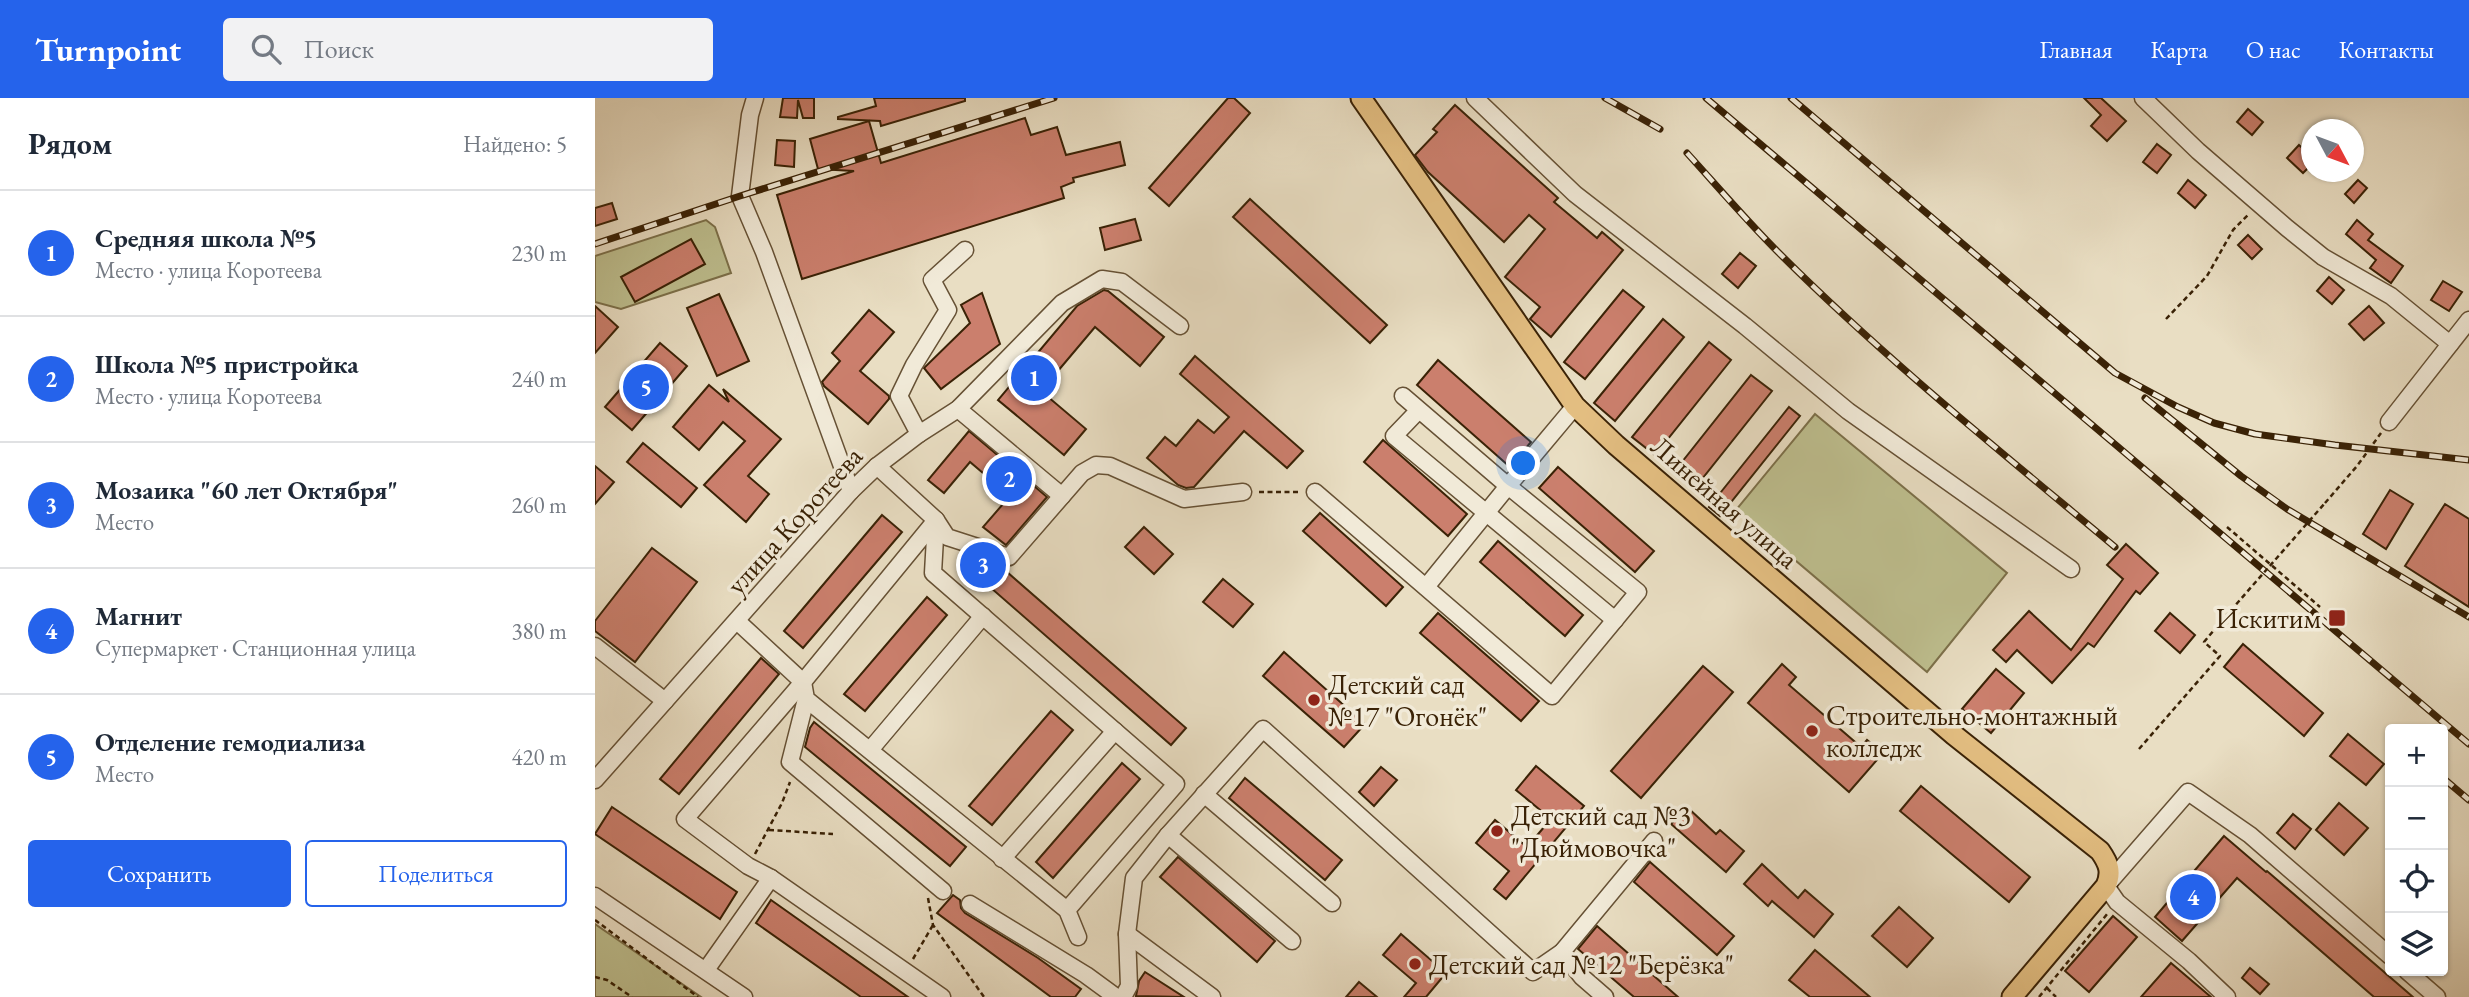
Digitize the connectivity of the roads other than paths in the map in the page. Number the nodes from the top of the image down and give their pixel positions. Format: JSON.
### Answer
{"nodes":[{"id":1,"x":755,"y":98,"type":"edge"},
{"id":2,"x":1361,"y":98,"type":"edge"},
{"id":3,"x":1475,"y":98,"type":"edge"},
{"id":4,"x":2143,"y":98,"type":"edge"},
{"id":5,"x":965,"y":250,"type":"dead end"},
{"id":6,"x":2469,"y":320,"type":"edge"},
{"id":7,"x":1180,"y":326,"type":"dead end"},
{"id":8,"x":2450,"y":344,"type":"junction"},
{"id":9,"x":1403,"y":396,"type":"dead end"},
{"id":10,"x":1576,"y":406,"type":"junction"},
{"id":11,"x":958,"y":409,"type":"junction"},
{"id":12,"x":1418,"y":411,"type":"junction"},
{"id":13,"x":2389,"y":422,"type":"road end"},
{"id":14,"x":919,"y":434,"type":"junction"},
{"id":15,"x":877,"y":466,"type":"junction"},
{"id":16,"x":1508,"y":486,"type":"junction"},
{"id":17,"x":851,"y":491,"type":"junction"},
{"id":18,"x":1243,"y":492,"type":"road end"},
{"id":19,"x":1315,"y":492,"type":"road end"},
{"id":20,"x":1062,"y":496,"type":"junction"},
{"id":21,"x":1487,"y":513,"type":"junction"},
{"id":22,"x":936,"y":520,"type":"junction"},
{"id":23,"x":2071,"y":569,"type":"dead end"},
{"id":24,"x":1426,"y":587,"type":"junction"},
{"id":25,"x":983,"y":615,"type":"junction"},
{"id":26,"x":1615,"y":620,"type":"junction"},
{"id":27,"x":737,"y":621,"type":"junction"},
{"id":28,"x":595,"y":646,"type":"edge"},
{"id":29,"x":803,"y":682,"type":"junction"},
{"id":30,"x":806,"y":699,"type":"junction"},
{"id":31,"x":665,"y":701,"type":"junction"},
{"id":32,"x":1115,"y":731,"type":"junction"},
{"id":33,"x":870,"y":750,"type":"junction"},
{"id":34,"x":595,"y":780,"type":"edge"},
{"id":35,"x":1204,"y":794,"type":"junction"},
{"id":36,"x":1168,"y":835,"type":"junction"},
{"id":37,"x":1654,"y":841,"type":"dead end"},
{"id":38,"x":1002,"y":859,"type":"junction"},
{"id":39,"x":771,"y":878,"type":"junction"},
{"id":40,"x":943,"y":891,"type":"dead end"},
{"id":41,"x":2112,"y":894,"type":"junction"},
{"id":42,"x":595,"y":896,"type":"edge"},
{"id":43,"x":1332,"y":902,"type":"dead end"},
{"id":44,"x":971,"y":904,"type":"dead end"},
{"id":45,"x":1066,"y":911,"type":"junction"},
{"id":46,"x":1127,"y":934,"type":"junction"},
{"id":47,"x":1078,"y":936,"type":"dead end"},
{"id":48,"x":1292,"y":941,"type":"dead end"},
{"id":49,"x":1562,"y":952,"type":"junction"},
{"id":50,"x":2385,"y":952,"type":"edge"},
{"id":51,"x":706,"y":970,"type":"junction"},
{"id":52,"x":2413,"y":976,"type":"edge"},
{"id":53,"x":744,"y":997,"type":"edge"},
{"id":54,"x":942,"y":997,"type":"edge"},
{"id":55,"x":1116,"y":997,"type":"edge"},
{"id":56,"x":1123,"y":997,"type":"edge"},
{"id":57,"x":1212,"y":997,"type":"edge"},
{"id":58,"x":1605,"y":997,"type":"edge"},
{"id":59,"x":2012,"y":997,"type":"edge"},
{"id":60,"x":2227,"y":997,"type":"edge"},
{"id":61,"x":2437,"y":997,"type":"edge"}],
"edges":[{"from":1,"to":17,"type":"street"},
{"from":2,"to":10,"type":"main road","name":"Линейная улица"},
{"from":3,"to":23,"type":"street"},
{"from":4,"to":8,"type":"street"},
{"from":5,"to":14,"type":"street"},
{"from":6,"to":8,"type":"street"},
{"from":7,"to":11,"type":"street","name":"улица Коротеева"},
{"from":8,"to":13,"type":"street"},
{"from":9,"to":12,"type":"street"},
{"from":10,"to":16,"type":"street"},
{"from":10,"to":41,"type":"main road","name":"Линейная улица"},
{"from":11,"to":14,"type":"street","name":"улица Коротеева"},
{"from":11,"to":20,"type":"street"},
{"from":12,"to":16,"type":"street"},
{"from":12,"to":21,"type":"street"},
{"from":14,"to":15,"type":"street","name":"улица Коротеева"},
{"from":15,"to":17,"type":"street","name":"улица Коротеева"},
{"from":15,"to":22,"type":"street"},
{"from":16,"to":21,"type":"street"},
{"from":16,"to":26,"type":"street"},
{"from":17,"to":27,"type":"street","name":"улица Коротеева"},
{"from":18,"to":20,"type":"street"},
{"from":19,"to":24,"type":"street"},
{"from":20,"to":22,"type":"street"},
{"from":21,"to":24,"type":"street"},
{"from":21,"to":26,"type":"street"},
{"from":22,"to":25,"type":"street"},
{"from":22,"to":29,"type":"street"},
{"from":24,"to":26,"type":"street"},
{"from":25,"to":32,"type":"street"},
{"from":25,"to":33,"type":"street"},
{"from":27,"to":29,"type":"street"},
{"from":27,"to":31,"type":"street","name":"улица Коротеева"},
{"from":28,"to":31,"type":"street"},
{"from":29,"to":30,"type":"street"},
{"from":29,"to":39,"type":"street"},
{"from":30,"to":33,"type":"street"},
{"from":30,"to":40,"type":"street"},
{"from":31,"to":34,"type":"street","name":"улица Коротеева"},
{"from":32,"to":38,"type":"street"},
{"from":32,"to":45,"type":"street"},
{"from":33,"to":38,"type":"street"},
{"from":35,"to":36,"type":"street"},
{"from":35,"to":43,"type":"street"},
{"from":35,"to":49,"type":"street"},
{"from":36,"to":46,"type":"street"},
{"from":36,"to":48,"type":"street"},
{"from":37,"to":49,"type":"street"},
{"from":38,"to":45,"type":"street"},
{"from":39,"to":51,"type":"street"},
{"from":39,"to":54,"type":"street"},
{"from":41,"to":50,"type":"street"},
{"from":41,"to":59,"type":"main road"},
{"from":41,"to":60,"type":"street"},
{"from":42,"to":51,"type":"street"},
{"from":44,"to":55,"type":"street"},
{"from":45,"to":47,"type":"street"},
{"from":46,"to":56,"type":"street"},
{"from":46,"to":57,"type":"street"},
{"from":49,"to":58,"type":"street"},
{"from":51,"to":53,"type":"street"},
{"from":52,"to":61,"type":"street"}]}
